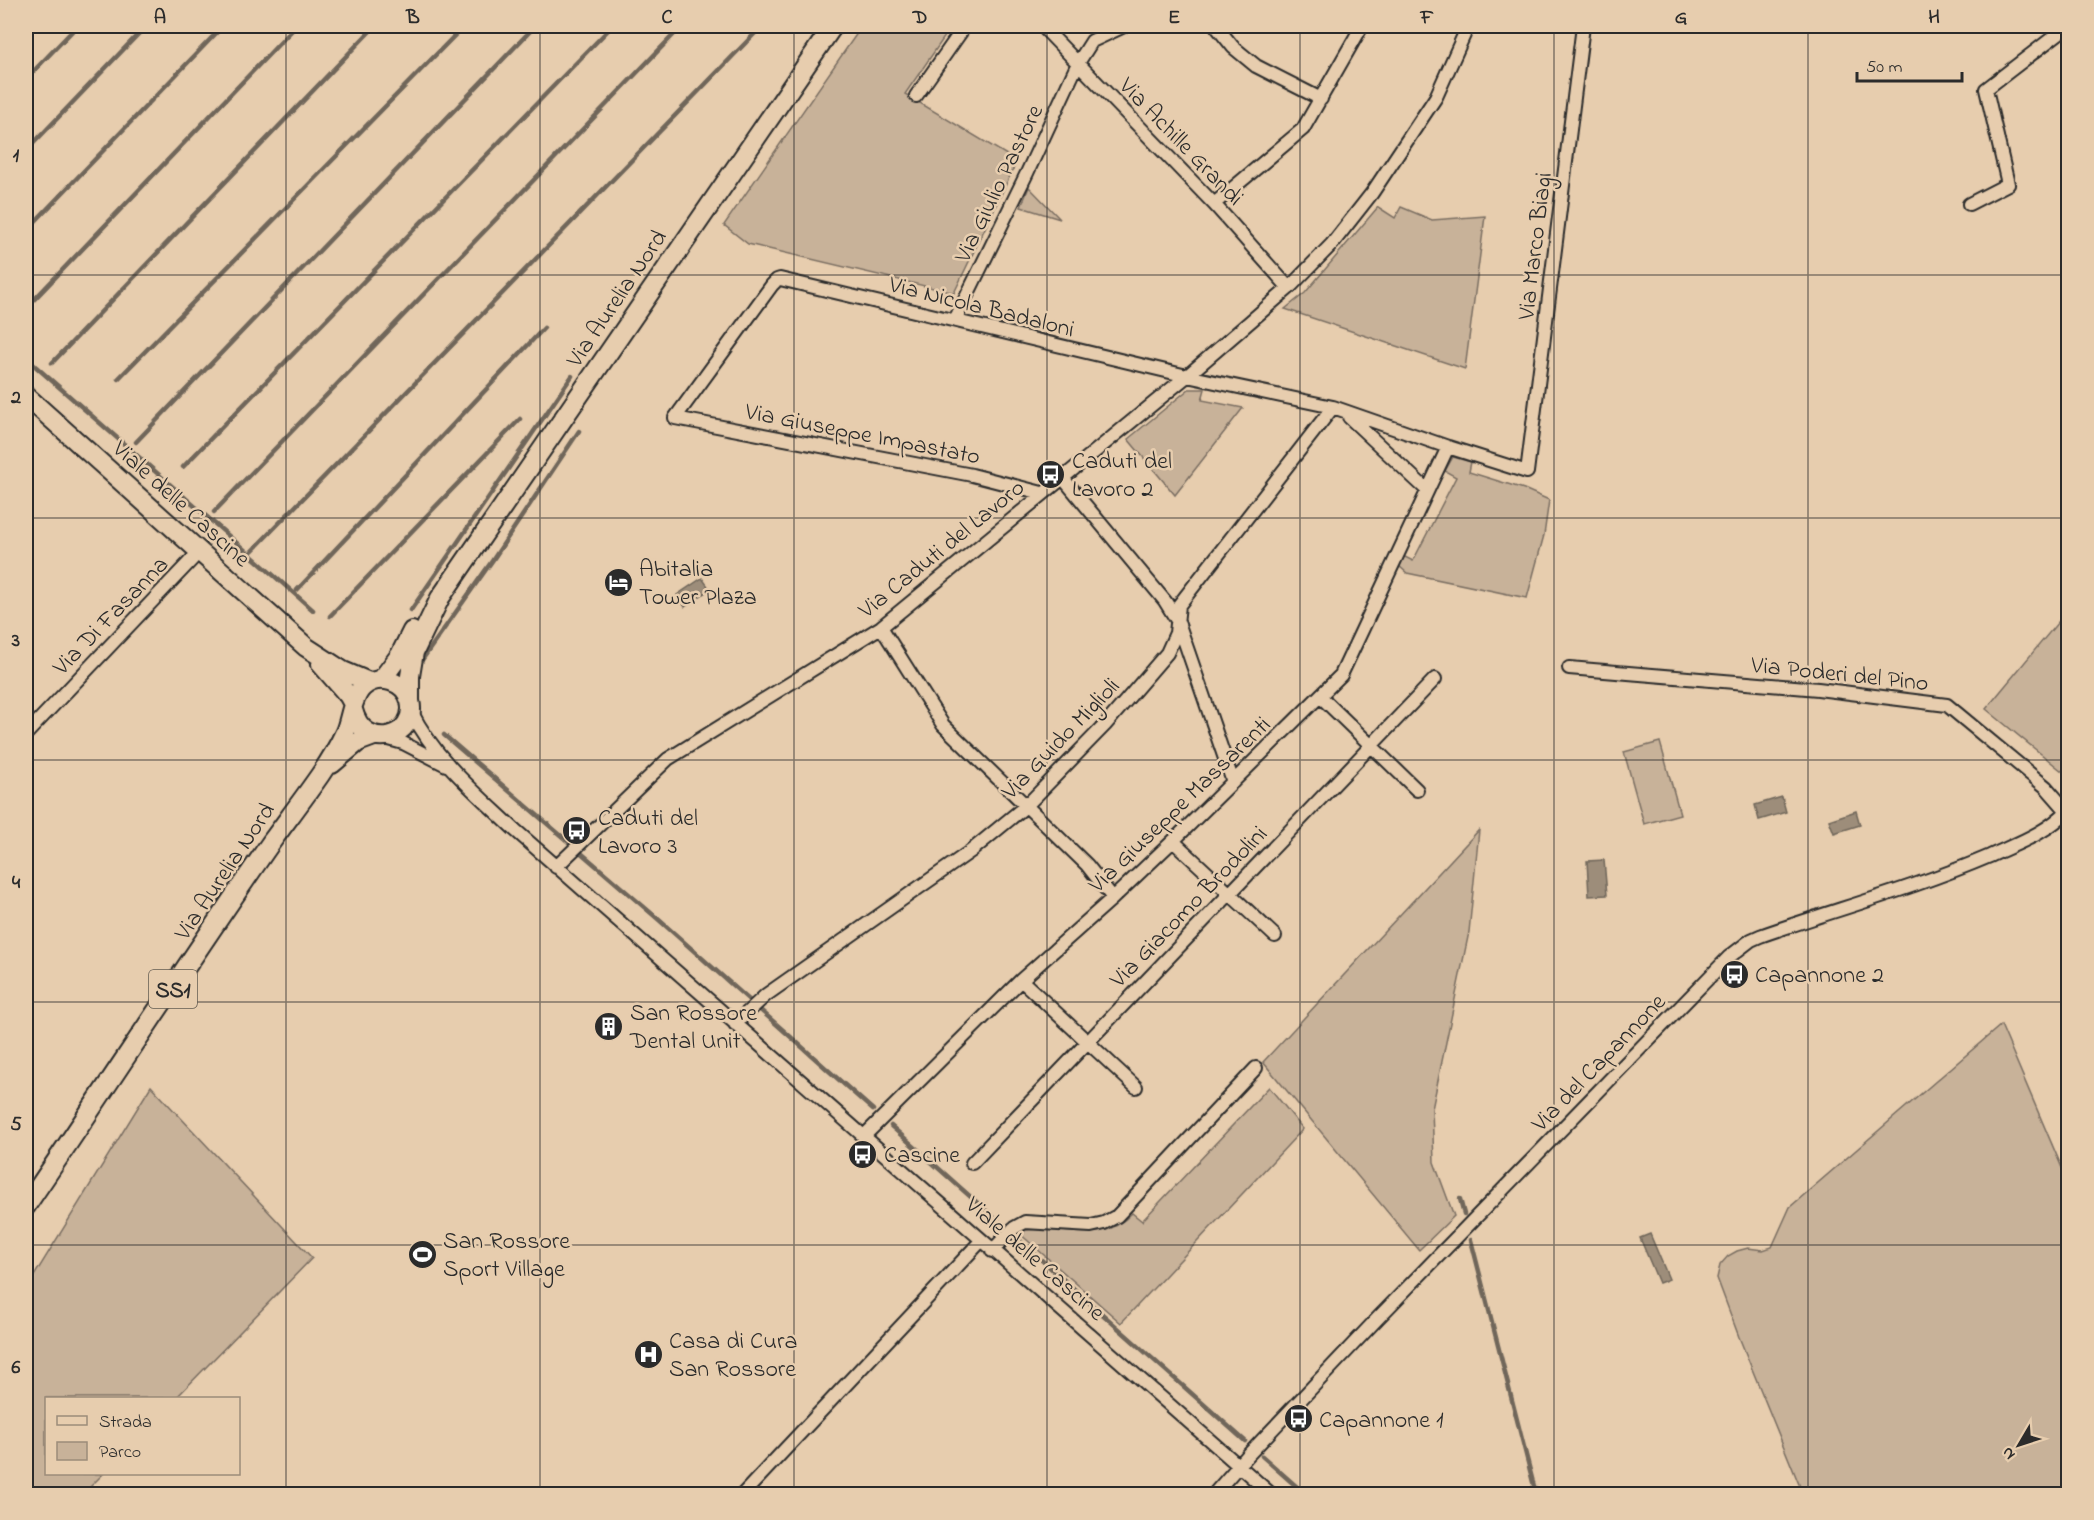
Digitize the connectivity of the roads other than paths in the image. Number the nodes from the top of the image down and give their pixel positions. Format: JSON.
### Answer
{"nodes":[{"id":1,"x":833,"y":26,"type":"edge"},
{"id":2,"x":965,"y":26,"type":"edge"},
{"id":3,"x":1042,"y":26,"type":"edge"},
{"id":4,"x":1124,"y":26,"type":"edge"},
{"id":5,"x":1216,"y":26,"type":"edge"},
{"id":6,"x":1362,"y":26,"type":"edge"},
{"id":7,"x":1468,"y":26,"type":"edge"},
{"id":8,"x":1583,"y":26,"type":"edge"},
{"id":9,"x":2068,"y":26,"type":"edge"},
{"id":10,"x":1078,"y":63,"type":"junction"},
{"id":11,"x":916,"y":96,"type":"dead end"},
{"id":12,"x":1321,"y":99,"type":"junction"},
{"id":13,"x":1214,"y":204,"type":"junction"},
{"id":14,"x":1969,"y":204,"type":"dead end"},
{"id":15,"x":1289,"y":288,"type":"junction"},
{"id":16,"x":955,"y":320,"type":"junction"},
{"id":17,"x":1186,"y":376,"type":"junction"},
{"id":18,"x":26,"y":396,"type":"edge"},
{"id":19,"x":1338,"y":410,"type":"junction"},
{"id":20,"x":675,"y":418,"type":"joint"},
{"id":21,"x":1448,"y":447,"type":"junction"},
{"id":22,"x":1527,"y":472,"type":"joint"},
{"id":23,"x":1062,"y":477,"type":"junction"},
{"id":24,"x":1427,"y":490,"type":"junction"},
{"id":25,"x":1042,"y":493,"type":"junction"},
{"id":26,"x":200,"y":552,"type":"junction"},
{"id":27,"x":440,"y":598,"type":"junction"},
{"id":28,"x":1178,"y":622,"type":"junction"},
{"id":29,"x":881,"y":627,"type":"junction"},
{"id":30,"x":306,"y":647,"type":"junction"},
{"id":31,"x":1569,"y":668,"type":"dead end"},
{"id":32,"x":1435,"y":679,"type":"dead end"},
{"id":33,"x":375,"y":681,"type":"junction"},
{"id":34,"x":1320,"y":696,"type":"junction"},
{"id":35,"x":410,"y":706,"type":"junction"},
{"id":36,"x":353,"y":707,"type":"junction"},
{"id":37,"x":26,"y":734,"type":"edge"},
{"id":38,"x":378,"y":736,"type":"junction"},
{"id":39,"x":1371,"y":745,"type":"junction"},
{"id":40,"x":449,"y":767,"type":"junction"},
{"id":41,"x":321,"y":773,"type":"junction"},
{"id":42,"x":1233,"y":782,"type":"junction"},
{"id":43,"x":1417,"y":790,"type":"dead end"},
{"id":44,"x":1027,"y":805,"type":"junction"},
{"id":45,"x":2068,"y":810,"type":"edge"},
{"id":46,"x":1173,"y":841,"type":"junction"},
{"id":47,"x":556,"y":867,"type":"junction"},
{"id":48,"x":1229,"y":893,"type":"junction"},
{"id":49,"x":1113,"y":898,"type":"junction"},
{"id":50,"x":1275,"y":936,"type":"dead end"},
{"id":51,"x":1021,"y":980,"type":"junction"},
{"id":52,"x":735,"y":1024,"type":"junction"},
{"id":53,"x":1087,"y":1042,"type":"junction"},
{"id":54,"x":1256,"y":1068,"type":"dead end"},
{"id":55,"x":1136,"y":1088,"type":"dead end"},
{"id":56,"x":863,"y":1137,"type":"junction"},
{"id":57,"x":972,"y":1163,"type":"dead end"},
{"id":58,"x":26,"y":1206,"type":"edge"},
{"id":59,"x":981,"y":1241,"type":"junction"},
{"id":60,"x":992,"y":1251,"type":"junction"},
{"id":61,"x":1238,"y":1466,"type":"junction"},
{"id":62,"x":743,"y":1494,"type":"edge"},
{"id":63,"x":1214,"y":1494,"type":"edge"},
{"id":64,"x":1271,"y":1494,"type":"edge"}],
"edges":[{"from":1,"to":27,"type":"main road","name":"Via Aurelia Nord"},
{"from":2,"to":11,"type":"street"},
{"from":3,"to":10,"type":"street","name":"Via Achille Grandi"},
{"from":4,"to":10,"type":"street","name":"Via Giulio Pastore"},
{"from":5,"to":12,"type":"street"},
{"from":6,"to":12,"type":"street"},
{"from":7,"to":15,"type":"street","name":"Via Caduti del Lavoro"},
{"from":8,"to":22,"type":"street","name":"Via Marco Biagi"},
{"from":9,"to":14,"type":"street"},
{"from":10,"to":13,"type":"street","name":"Via Achille Grandi"},
{"from":10,"to":16,"type":"street","name":"Via Giulio Pastore"},
{"from":12,"to":13,"type":"street"},
{"from":13,"to":15,"type":"street","name":"Via Achille Grandi"},
{"from":15,"to":17,"type":"street","name":"Via Caduti del Lavoro"},
{"from":16,"to":17,"type":"street","name":"Via Nicola Badaloni"},
{"from":16,"to":20,"type":"street","name":"Via Nicola Badaloni"},
{"from":17,"to":19,"type":"street","name":"Via Nicola Badaloni"},
{"from":17,"to":23,"type":"street","name":"Via Caduti del Lavoro"},
{"from":18,"to":26,"type":"main road","name":"Viale delle Cascine"},
{"from":19,"to":21,"type":"street","name":"Via Nicola Badaloni"},
{"from":19,"to":24,"type":"street"},
{"from":19,"to":28,"type":"street","name":"Via Guido Miglioli"},
{"from":20,"to":25,"type":"street","name":"Via Giuseppe Impastato"},
{"from":21,"to":22,"type":"street","name":"Via Nicola Badaloni"},
{"from":21,"to":24,"type":"street","name":"Via Giuseppe Massarenti"},
{"from":23,"to":25,"type":"street","name":"Via Caduti del Lavoro"},
{"from":23,"to":28,"type":"street"},
{"from":24,"to":34,"type":"street","name":"Via Giuseppe Massarenti"},
{"from":25,"to":29,"type":"street","name":"Via Caduti del Lavoro"},
{"from":26,"to":30,"type":"main road","name":"Viale delle Cascine"},
{"from":26,"to":37,"type":"street","name":"Via Di Fasanna"},
{"from":27,"to":33,"type":"main road","name":"Via Aurelia Nord","number":"SS1"},
{"from":27,"to":35,"type":"main road","name":"Via Aurelia Nord"},
{"from":28,"to":42,"type":"street"},
{"from":28,"to":44,"type":"street","name":"Via Guido Miglioli"},
{"from":29,"to":44,"type":"street"},
{"from":29,"to":47,"type":"street","name":"Via Caduti del Lavoro"},
{"from":30,"to":33,"type":"main road","name":"Viale delle Cascine"},
{"from":30,"to":36,"type":"main road","name":"Viale delle Cascine"},
{"from":31,"to":45,"type":"street","name":"Via Poderi del Pino"},
{"from":32,"to":39,"type":"street","name":"Via Giacomo Brodolini"},
{"from":33,"to":35,"type":"main road"},
{"from":33,"to":36,"type":"main road","number":"SS1"},
{"from":34,"to":39,"type":"street"},
{"from":34,"to":42,"type":"street","name":"Via Giuseppe Massarenti"},
{"from":35,"to":38,"type":"main road","number":"SS1"},
{"from":35,"to":40,"type":"street","name":"Viale delle Cascine"},
{"from":36,"to":38,"type":"main road"},
{"from":36,"to":41,"type":"main road","name":"Via Aurelia Nord","number":"SS1"},
{"from":38,"to":40,"type":"street","name":"Viale delle Cascine"},
{"from":38,"to":41,"type":"main road","name":"Via Aurelia Nord","number":"SS1"},
{"from":39,"to":43,"type":"street"},
{"from":39,"to":48,"type":"street","name":"Via Giacomo Brodolini"},
{"from":40,"to":47,"type":"street","name":"Viale delle Cascine"},
{"from":41,"to":58,"type":"main road","name":"Via Aurelia Nord","number":"SS1"},
{"from":42,"to":46,"type":"street","name":"Via Giuseppe Massarenti"},
{"from":44,"to":49,"type":"street"},
{"from":44,"to":52,"type":"street","name":"Via Guido Miglioli"},
{"from":45,"to":61,"type":"street","name":"Via del Capannone"},
{"from":46,"to":48,"type":"street"},
{"from":46,"to":49,"type":"street","name":"Via Giuseppe Massarenti"},
{"from":47,"to":52,"type":"street","name":"Viale delle Cascine"},
{"from":48,"to":50,"type":"street"},
{"from":48,"to":53,"type":"street","name":"Via Giacomo Brodolini"},
{"from":49,"to":51,"type":"street","name":"Via Giuseppe Massarenti"},
{"from":51,"to":53,"type":"street"},
{"from":51,"to":56,"type":"street","name":"Via Giuseppe Massarenti"},
{"from":52,"to":56,"type":"street","name":"Viale delle Cascine"},
{"from":53,"to":55,"type":"street"},
{"from":53,"to":57,"type":"street","name":"Via Giacomo Brodolini"},
{"from":54,"to":60,"type":"street"},
{"from":56,"to":59,"type":"street","name":"Viale delle Cascine"},
{"from":59,"to":60,"type":"street","name":"Viale delle Cascine"},
{"from":59,"to":62,"type":"street"},
{"from":60,"to":61,"type":"street","name":"Viale delle Cascine"},
{"from":61,"to":63,"type":"street","name":"Via del Capannone"},
{"from":61,"to":64,"type":"street","name":"Viale delle Cascine"}]}
